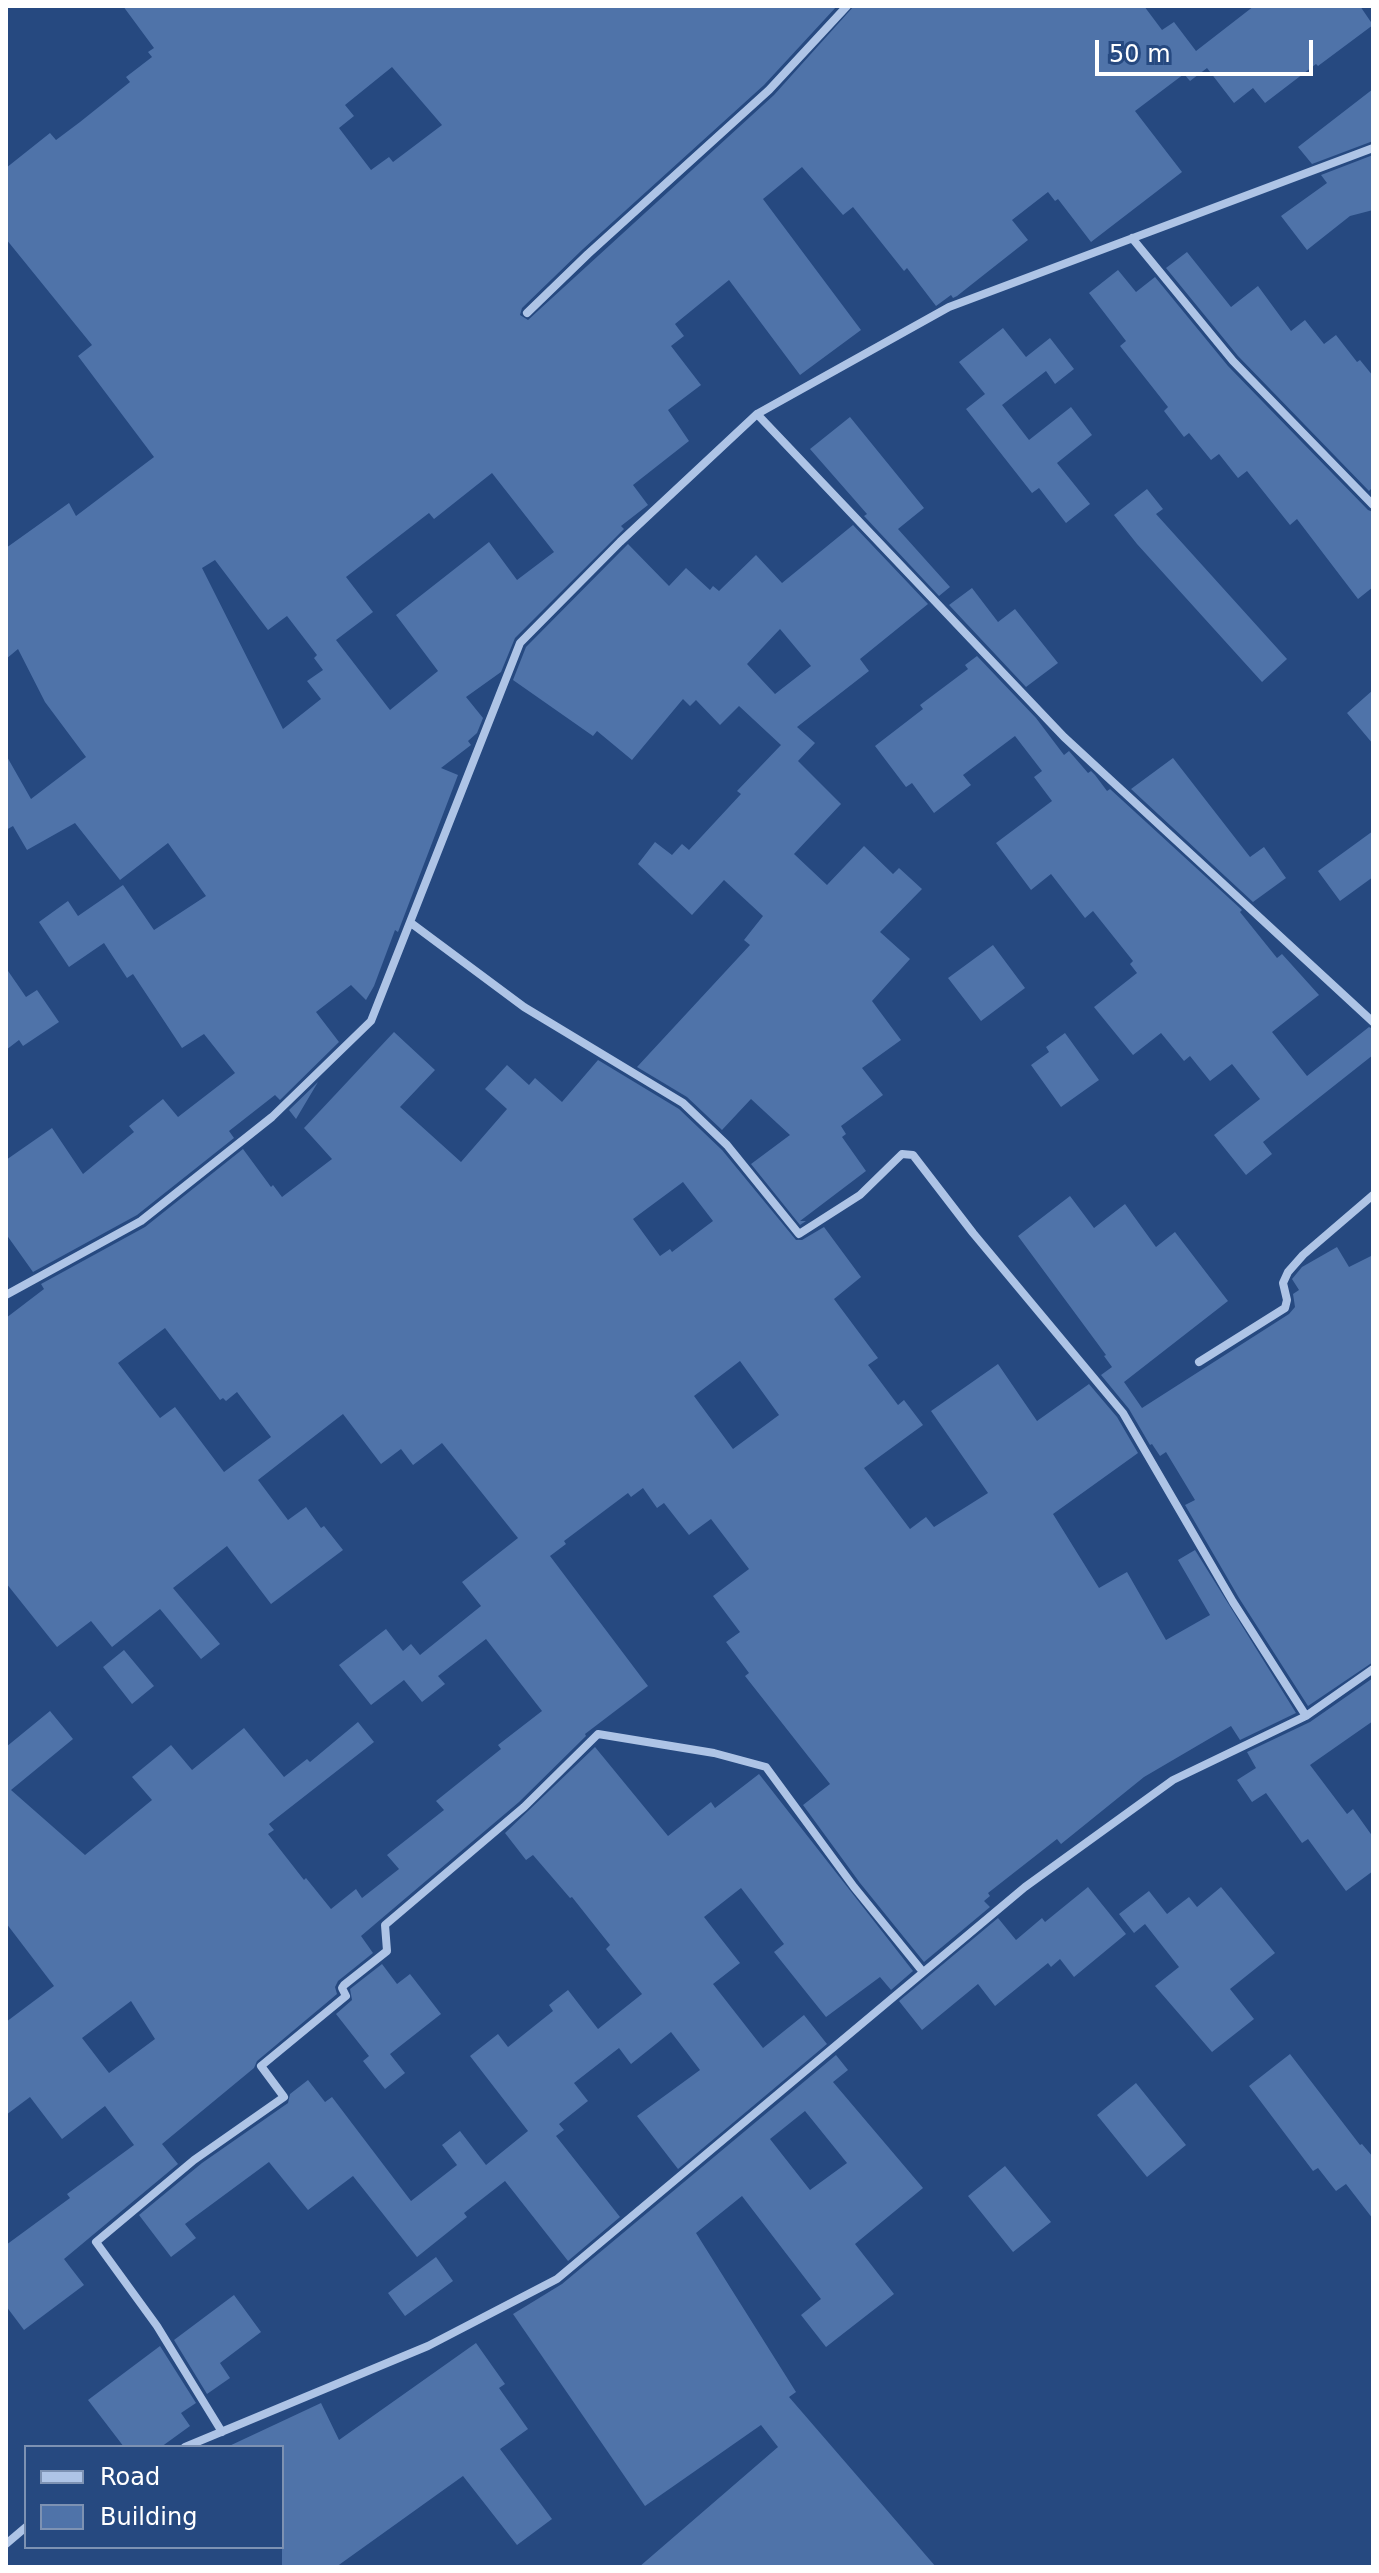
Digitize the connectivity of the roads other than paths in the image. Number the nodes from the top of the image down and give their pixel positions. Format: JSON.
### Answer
{"nodes":[{"id":1,"x":847,"y":6,"type":"edge"},
{"id":2,"x":1373,"y":148,"type":"edge"},
{"id":3,"x":1132,"y":238,"type":"junction"},
{"id":4,"x":527,"y":313,"type":"dead end"},
{"id":5,"x":757,"y":414,"type":"junction"},
{"id":6,"x":1373,"y":505,"type":"edge"},
{"id":7,"x":411,"y":923,"type":"junction"},
{"id":8,"x":1373,"y":1022,"type":"edge"},
{"id":9,"x":1373,"y":1195,"type":"edge"},
{"id":10,"x":6,"y":1295,"type":"edge"},
{"id":11,"x":1199,"y":1362,"type":"dead end"},
{"id":12,"x":1373,"y":1669,"type":"edge"},
{"id":13,"x":1306,"y":1716,"type":"junction"},
{"id":14,"x":923,"y":1972,"type":"junction"},
{"id":15,"x":222,"y":2432,"type":"junction"},
{"id":16,"x":190,"y":2445,"type":"edge"},
{"id":17,"x":24,"y":2529,"type":"edge"},
{"id":18,"x":6,"y":2544,"type":"edge"}],
"edges":[{"from":1,"to":4,"type":"street"},
{"from":2,"to":3,"type":"street"},
{"from":3,"to":5,"type":"street"},
{"from":3,"to":6,"type":"street"},
{"from":5,"to":7,"type":"street"},
{"from":5,"to":8,"type":"street"},
{"from":7,"to":10,"type":"street"},
{"from":7,"to":13,"type":"street"},
{"from":9,"to":11,"type":"street"},
{"from":12,"to":13,"type":"street"},
{"from":13,"to":14,"type":"street"},
{"from":14,"to":15,"type":"street"},
{"from":14,"to":15,"type":"street"},
{"from":15,"to":16,"type":"street"},
{"from":17,"to":18,"type":"street"}]}
